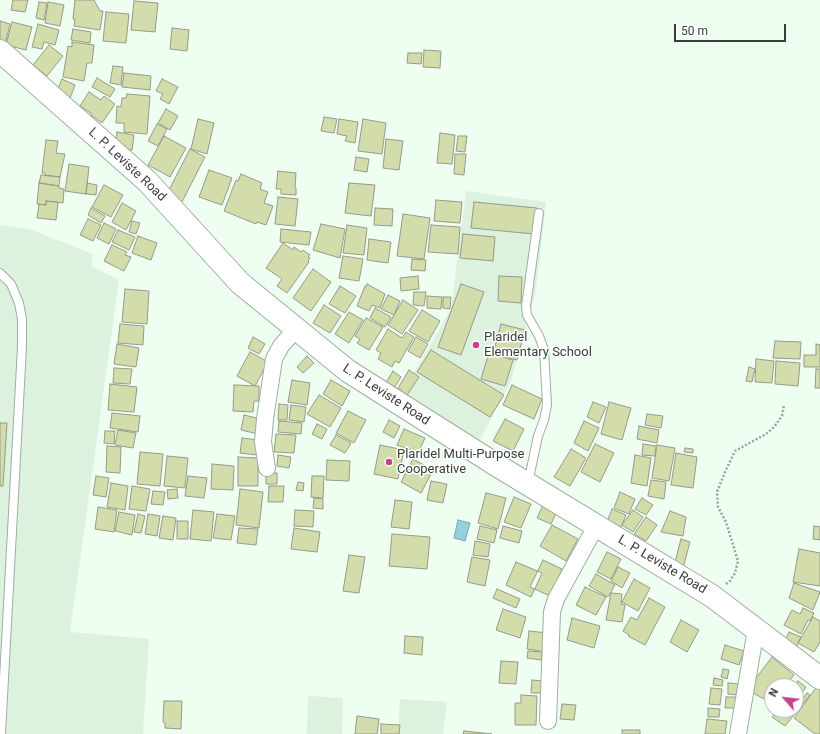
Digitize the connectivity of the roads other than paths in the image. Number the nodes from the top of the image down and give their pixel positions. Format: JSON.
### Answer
{"nodes":[{"id":1,"x":0,"y":51,"type":"edge"},
{"id":2,"x":539,"y":212,"type":"dead end"},
{"id":3,"x":0,"y":274,"type":"edge"},
{"id":4,"x":296,"y":329,"type":"junction"},
{"id":5,"x":267,"y":468,"type":"dead end"},
{"id":6,"x":528,"y":484,"type":"junction"},
{"id":7,"x":596,"y":526,"type":"junction"},
{"id":8,"x":756,"y":629,"type":"junction"},
{"id":9,"x":820,"y":678,"type":"edge"},
{"id":10,"x":548,"y":721,"type":"dead end"},
{"id":11,"x":2,"y":734,"type":"edge"},
{"id":12,"x":738,"y":734,"type":"edge"}],
"edges":[{"from":1,"to":4,"type":"main road","name":"L. P. Leviste Road"},
{"from":2,"to":6,"type":"lane"},
{"from":3,"to":11,"type":"lane"},
{"from":4,"to":5,"type":"street"},
{"from":4,"to":6,"type":"main road","name":"L. P. Leviste Road"},
{"from":6,"to":7,"type":"main road","name":"L. P. Leviste Road"},
{"from":7,"to":8,"type":"main road","name":"L. P. Leviste Road"},
{"from":7,"to":10,"type":"street"},
{"from":8,"to":9,"type":"main road","name":"L. P. Leviste Road"},
{"from":8,"to":12,"type":"street"}]}
